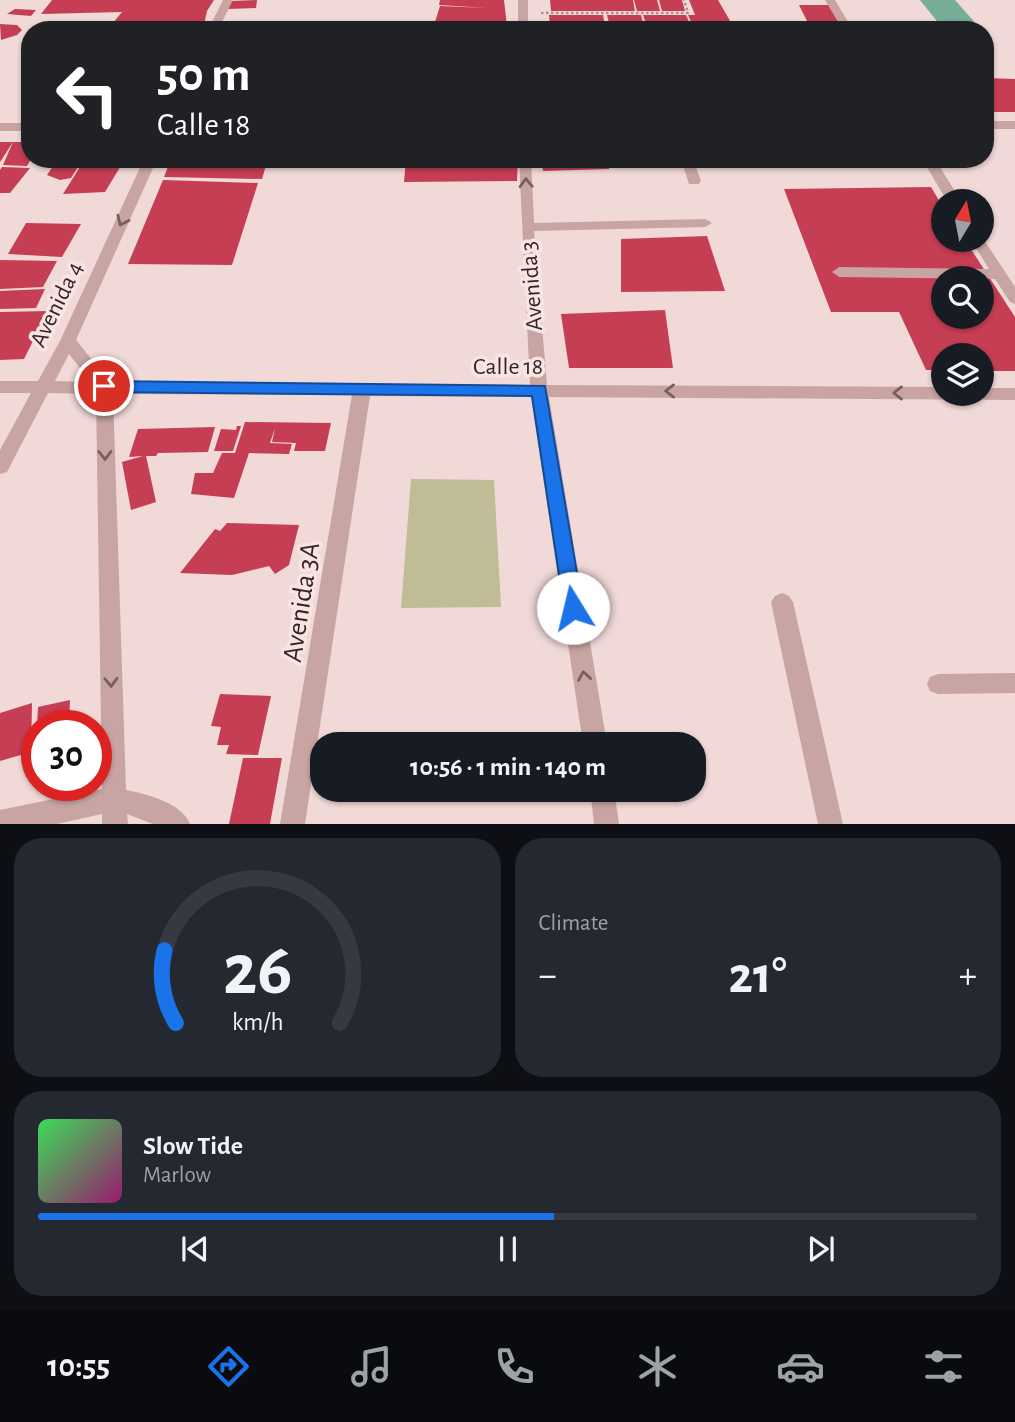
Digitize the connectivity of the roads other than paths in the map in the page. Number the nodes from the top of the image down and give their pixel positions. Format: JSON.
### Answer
{"nodes":[{"id":1,"x":228,"y":0,"type":"edge"},
{"id":2,"x":523,"y":0,"type":"edge"},
{"id":3,"x":830,"y":0,"type":"edge"},
{"id":4,"x":218,"y":21,"type":"edge"},
{"id":5,"x":523,"y":21,"type":"edge"},
{"id":6,"x":843,"y":21,"type":"edge"},
{"id":7,"x":994,"y":125,"type":"edge"},
{"id":8,"x":1015,"y":125,"type":"edge"},
{"id":9,"x":0,"y":127,"type":"edge"},
{"id":10,"x":21,"y":127,"type":"edge"},
{"id":11,"x":147,"y":168,"type":"edge"},
{"id":12,"x":525,"y":168,"type":"edge"},
{"id":13,"x":690,"y":168,"type":"edge"},
{"id":14,"x":934,"y":168,"type":"edge"},
{"id":15,"x":694,"y":181,"type":"dead end"},
{"id":16,"x":947,"y":189,"type":"edge"},
{"id":17,"x":705,"y":223,"type":"dead end"},
{"id":18,"x":527,"y":227,"type":"junction"},
{"id":19,"x":986,"y":252,"type":"edge"},
{"id":20,"x":839,"y":272,"type":"dead end"},
{"id":21,"x":1000,"y":274,"type":"junction"},
{"id":22,"x":1015,"y":299,"type":"edge"},
{"id":23,"x":68,"y":341,"type":"junction"},
{"id":24,"x":104,"y":386,"type":"junction"},
{"id":25,"x":0,"y":387,"type":"edge"},
{"id":26,"x":43,"y":387,"type":"junction"},
{"id":27,"x":362,"y":389,"type":"junction"},
{"id":28,"x":539,"y":390,"type":"junction"},
{"id":29,"x":1015,"y":394,"type":"edge"},
{"id":30,"x":0,"y":467,"type":"edge"},
{"id":31,"x":782,"y":602,"type":"dead end"},
{"id":32,"x":1015,"y":683,"type":"edge"},
{"id":33,"x":938,"y":684,"type":"dead end"},
{"id":34,"x":593,"y":732,"type":"edge"},
{"id":35,"x":604,"y":802,"type":"edge"},
{"id":36,"x":114,"y":811,"type":"edge"},
{"id":37,"x":0,"y":823,"type":"edge"},
{"id":38,"x":178,"y":824,"type":"edge"},
{"id":39,"x":292,"y":824,"type":"edge"},
{"id":40,"x":607,"y":824,"type":"edge"},
{"id":41,"x":831,"y":824,"type":"edge"}],
"edges":[{"from":1,"to":4,"type":"street"},
{"from":2,"to":5,"type":"street"},
{"from":3,"to":6,"type":"street"},
{"from":7,"to":8,"type":"street"},
{"from":9,"to":10,"type":"street"},
{"from":11,"to":23,"type":"street","name":"Avenida 4","one_way":true},
{"from":18,"to":12,"type":"street","name":"Avenida 3","one_way":true},
{"from":13,"to":15,"type":"street"},
{"from":14,"to":16,"type":"street"},
{"from":17,"to":18,"type":"street"},
{"from":18,"to":28,"type":"street","name":"Avenida 3"},
{"from":19,"to":21,"type":"street"},
{"from":20,"to":21,"type":"street"},
{"from":21,"to":22,"type":"street"},
{"from":23,"to":24,"type":"street"},
{"from":23,"to":26,"type":"street","name":"Avenida 4"},
{"from":24,"to":26,"type":"street","name":"Calle 18"},
{"from":24,"to":27,"type":"street","name":"Calle 18"},
{"from":24,"to":36,"type":"street","one_way":true},
{"from":25,"to":26,"type":"street","name":"Calle 18"},
{"from":26,"to":30,"type":"street","name":"Avenida 4"},
{"from":27,"to":28,"type":"street","name":"Calle 18"},
{"from":27,"to":39,"type":"street","name":"Avenida 3A"},
{"from":29,"to":28,"type":"street","name":"Calle 18","one_way":true},
{"from":34,"to":28,"type":"street","name":"Avenida 3","one_way":true},
{"from":31,"to":41,"type":"street"},
{"from":32,"to":33,"type":"street"},
{"from":35,"to":40,"type":"street"},
{"from":36,"to":37,"type":"street"},
{"from":36,"to":38,"type":"street"}]}
